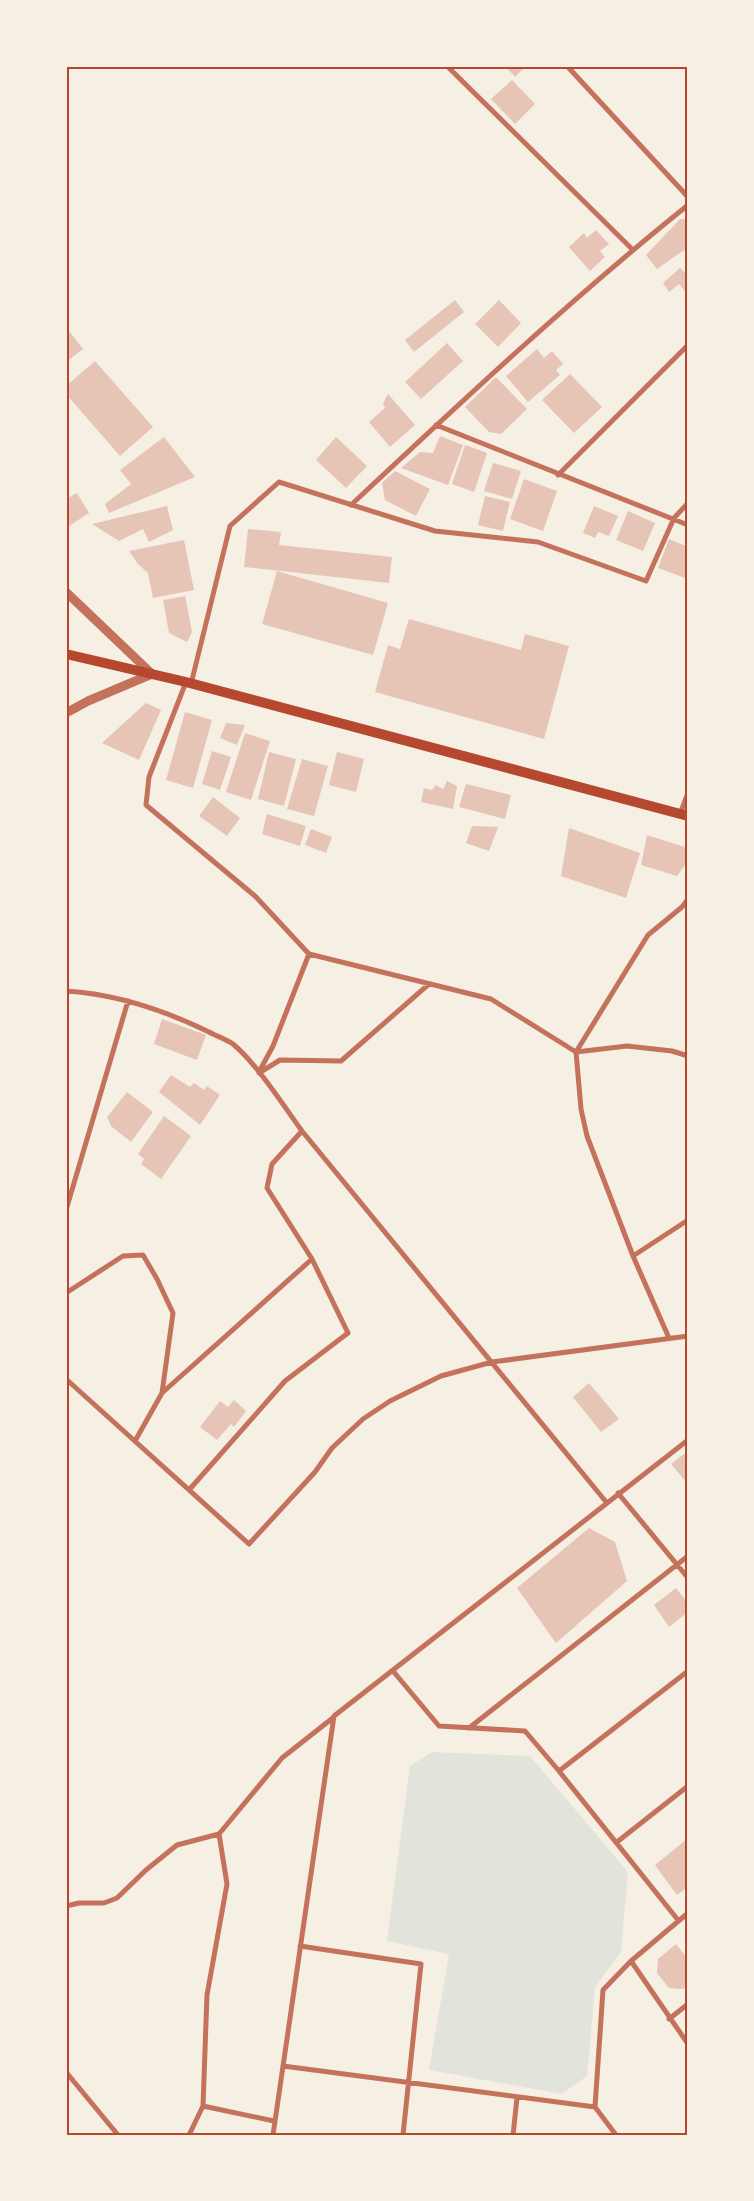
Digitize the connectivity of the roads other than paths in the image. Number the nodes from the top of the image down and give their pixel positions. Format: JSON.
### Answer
{"nodes":[{"id":1,"x":447,"y":66,"type":"edge"},
{"id":2,"x":567,"y":66,"type":"edge"},
{"id":3,"x":688,"y":197,"type":"edge"},
{"id":4,"x":688,"y":205,"type":"edge"},
{"id":5,"x":633,"y":250,"type":"junction"},
{"id":6,"x":688,"y":345,"type":"edge"},
{"id":7,"x":436,"y":426,"type":"junction"},
{"id":8,"x":558,"y":475,"type":"junction"},
{"id":9,"x":688,"y":503,"type":"edge"},
{"id":10,"x":351,"y":505,"type":"junction"},
{"id":11,"x":674,"y":518,"type":"junction"},
{"id":12,"x":688,"y":525,"type":"edge"},
{"id":13,"x":66,"y":592,"type":"edge"},
{"id":14,"x":66,"y":654,"type":"edge"},
{"id":15,"x":152,"y":674,"type":"junction"},
{"id":16,"x":188,"y":683,"type":"junction"},
{"id":17,"x":66,"y":714,"type":"edge"},
{"id":18,"x":688,"y":793,"type":"edge"},
{"id":19,"x":684,"y":815,"type":"edge"},
{"id":20,"x":688,"y":899,"type":"edge"},
{"id":21,"x":309,"y":954,"type":"junction"},
{"id":22,"x":429,"y":984,"type":"junction"},
{"id":23,"x":66,"y":990,"type":"edge"},
{"id":24,"x":128,"y":1001,"type":"junction"},
{"id":25,"x":576,"y":1052,"type":"junction"},
{"id":26,"x":688,"y":1056,"type":"edge"},
{"id":27,"x":258,"y":1073,"type":"junction"},
{"id":28,"x":302,"y":1131,"type":"junction"},
{"id":29,"x":66,"y":1210,"type":"edge"},
{"id":30,"x":688,"y":1220,"type":"edge"},
{"id":31,"x":633,"y":1256,"type":"junction"},
{"id":32,"x":312,"y":1259,"type":"junction"},
{"id":33,"x":66,"y":1293,"type":"edge"},
{"id":34,"x":688,"y":1336,"type":"edge"},
{"id":35,"x":669,"y":1338,"type":"junction"},
{"id":36,"x":492,"y":1362,"type":"junction"},
{"id":37,"x":66,"y":1379,"type":"edge"},
{"id":38,"x":162,"y":1393,"type":"junction"},
{"id":39,"x":688,"y":1440,"type":"edge"},
{"id":40,"x":135,"y":1441,"type":"junction"},
{"id":41,"x":190,"y":1490,"type":"junction"},
{"id":42,"x":618,"y":1493,"type":"junction"},
{"id":43,"x":606,"y":1503,"type":"junction"},
{"id":44,"x":688,"y":1556,"type":"edge"},
{"id":45,"x":676,"y":1565,"type":"junction"},
{"id":46,"x":688,"y":1578,"type":"edge"},
{"id":47,"x":394,"y":1671,"type":"junction"},
{"id":48,"x":688,"y":1671,"type":"edge"},
{"id":49,"x":334,"y":1716,"type":"junction"},
{"id":50,"x":469,"y":1728,"type":"junction"},
{"id":51,"x":559,"y":1771,"type":"junction"},
{"id":52,"x":688,"y":1786,"type":"edge"},
{"id":53,"x":219,"y":1834,"type":"junction"},
{"id":54,"x":617,"y":1842,"type":"junction"},
{"id":55,"x":66,"y":1906,"type":"edge"},
{"id":56,"x":688,"y":1913,"type":"edge"},
{"id":57,"x":678,"y":1920,"type":"junction"},
{"id":58,"x":300,"y":1946,"type":"junction"},
{"id":59,"x":631,"y":1961,"type":"junction"},
{"id":60,"x":688,"y":2004,"type":"edge"},
{"id":61,"x":669,"y":2019,"type":"junction"},
{"id":62,"x":688,"y":2044,"type":"edge"},
{"id":63,"x":283,"y":2066,"type":"junction"},
{"id":64,"x":66,"y":2072,"type":"edge"},
{"id":65,"x":409,"y":2082,"type":"junction"},
{"id":66,"x":517,"y":2098,"type":"junction"},
{"id":67,"x":203,"y":2106,"type":"junction"},
{"id":68,"x":595,"y":2108,"type":"junction"},
{"id":69,"x":274,"y":2122,"type":"junction"},
{"id":70,"x":118,"y":2135,"type":"edge"},
{"id":71,"x":189,"y":2135,"type":"edge"},
{"id":72,"x":272,"y":2135,"type":"edge"},
{"id":73,"x":403,"y":2135,"type":"edge"},
{"id":74,"x":513,"y":2135,"type":"edge"},
{"id":75,"x":616,"y":2135,"type":"edge"}],
"edges":[{"from":1,"to":5,"type":"street"},
{"from":2,"to":3,"type":"street"},
{"from":4,"to":5,"type":"street"},
{"from":5,"to":7,"type":"street"},
{"from":6,"to":8,"type":"street"},
{"from":7,"to":8,"type":"street"},
{"from":7,"to":10,"type":"street"},
{"from":8,"to":11,"type":"street"},
{"from":9,"to":11,"type":"street"},
{"from":10,"to":11,"type":"street"},
{"from":10,"to":16,"type":"street"},
{"from":11,"to":12,"type":"street"},
{"from":13,"to":15,"type":"street"},
{"from":14,"to":15,"type":"main road"},
{"from":15,"to":16,"type":"main road"},
{"from":15,"to":17,"type":"street"},
{"from":16,"to":19,"type":"main road"},
{"from":16,"to":21,"type":"street"},
{"from":18,"to":19,"type":"street"},
{"from":20,"to":25,"type":"street"},
{"from":21,"to":22,"type":"street"},
{"from":21,"to":27,"type":"street"},
{"from":22,"to":25,"type":"street"},
{"from":22,"to":27,"type":"street"},
{"from":23,"to":24,"type":"street"},
{"from":24,"to":27,"type":"street"},
{"from":24,"to":29,"type":"street"},
{"from":25,"to":26,"type":"street"},
{"from":25,"to":31,"type":"street"},
{"from":27,"to":28,"type":"street"},
{"from":28,"to":32,"type":"street"},
{"from":28,"to":36,"type":"street"},
{"from":30,"to":31,"type":"street"},
{"from":31,"to":35,"type":"street"},
{"from":32,"to":38,"type":"street"},
{"from":32,"to":41,"type":"street"},
{"from":33,"to":38,"type":"street"},
{"from":34,"to":35,"type":"street"},
{"from":35,"to":36,"type":"street"},
{"from":36,"to":41,"type":"street"},
{"from":36,"to":43,"type":"street"},
{"from":37,"to":40,"type":"street"},
{"from":38,"to":40,"type":"street"},
{"from":39,"to":42,"type":"street"},
{"from":40,"to":41,"type":"street"},
{"from":42,"to":43,"type":"street"},
{"from":42,"to":45,"type":"street"},
{"from":43,"to":47,"type":"street"},
{"from":44,"to":45,"type":"street"},
{"from":45,"to":46,"type":"street"},
{"from":45,"to":50,"type":"street"},
{"from":47,"to":49,"type":"street"},
{"from":47,"to":50,"type":"street"},
{"from":48,"to":51,"type":"street"},
{"from":49,"to":53,"type":"street"},
{"from":49,"to":58,"type":"street"},
{"from":50,"to":51,"type":"street"},
{"from":51,"to":54,"type":"street"},
{"from":52,"to":54,"type":"street"},
{"from":53,"to":55,"type":"street"},
{"from":53,"to":67,"type":"street"},
{"from":54,"to":57,"type":"street"},
{"from":56,"to":57,"type":"street"},
{"from":57,"to":59,"type":"street"},
{"from":58,"to":63,"type":"street"},
{"from":58,"to":65,"type":"street"},
{"from":59,"to":61,"type":"street"},
{"from":59,"to":68,"type":"street"},
{"from":60,"to":61,"type":"street"},
{"from":61,"to":62,"type":"street"},
{"from":63,"to":65,"type":"street"},
{"from":63,"to":69,"type":"street"},
{"from":64,"to":70,"type":"street"},
{"from":65,"to":66,"type":"street"},
{"from":65,"to":73,"type":"street"},
{"from":66,"to":68,"type":"street"},
{"from":66,"to":74,"type":"street"},
{"from":67,"to":69,"type":"street"},
{"from":67,"to":71,"type":"street"},
{"from":68,"to":75,"type":"street"},
{"from":69,"to":72,"type":"street"}]}
